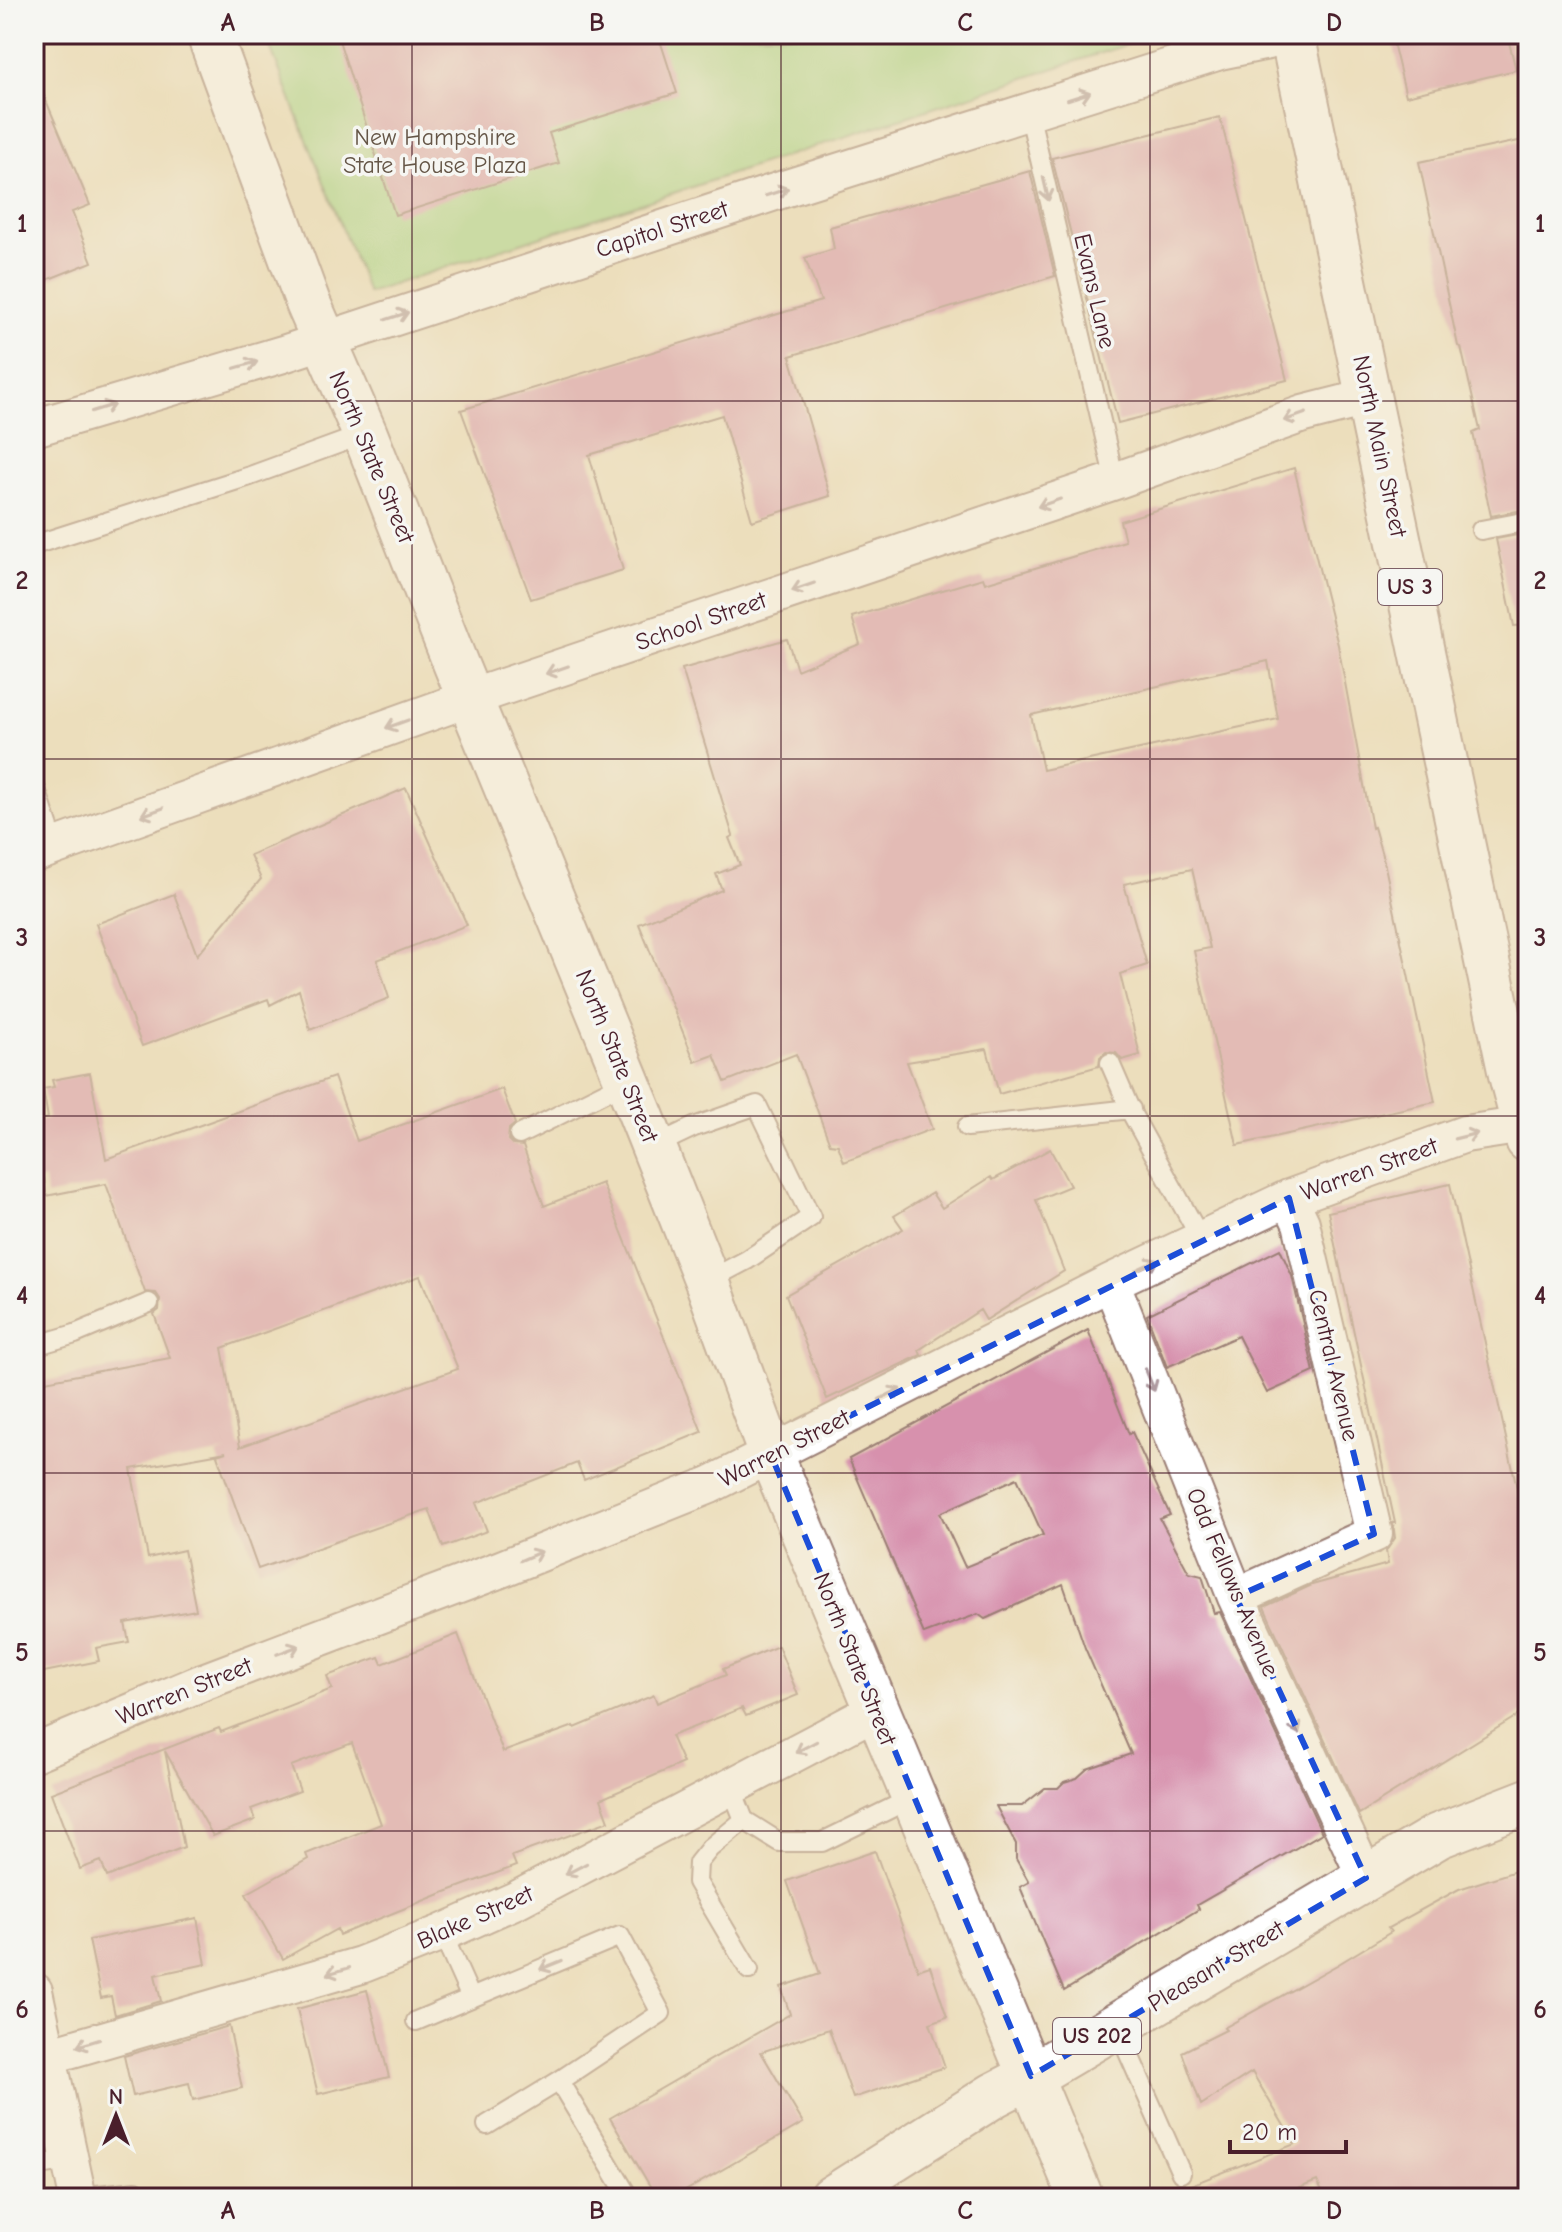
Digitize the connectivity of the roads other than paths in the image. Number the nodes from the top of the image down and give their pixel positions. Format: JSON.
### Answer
{"nodes":[{"id":1,"x":209,"y":34,"type":"edge"},
{"id":2,"x":1292,"y":35,"type":"edge"},
{"id":3,"x":1029,"y":112,"type":"junction"},
{"id":4,"x":323,"y":341,"type":"junction"},
{"id":5,"x":1370,"y":397,"type":"junction"},
{"id":6,"x":34,"y":428,"type":"edge"},
{"id":7,"x":365,"y":434,"type":"junction"},
{"id":8,"x":1115,"y":481,"type":"junction"},
{"id":9,"x":1528,"y":521,"type":"edge"},
{"id":10,"x":1481,"y":530,"type":"dead end"},
{"id":11,"x":34,"y":545,"type":"edge"},
{"id":12,"x":470,"y":698,"type":"junction"},
{"id":13,"x":34,"y":783,"type":"edge"},
{"id":14,"x":44,"y":850,"type":"edge"},
{"id":15,"x":1110,"y":1063,"type":"dead end"},
{"id":16,"x":627,"y":1081,"type":"junction"},
{"id":17,"x":1131,"y":1109,"type":"junction"},
{"id":18,"x":967,"y":1127,"type":"dead end"},
{"id":19,"x":1526,"y":1132,"type":"edge"},
{"id":20,"x":519,"y":1135,"type":"dead end"},
{"id":21,"x":654,"y":1147,"type":"junction"},
{"id":22,"x":1289,"y":1198,"type":"junction"},
{"id":23,"x":1201,"y":1239,"type":"junction"},
{"id":24,"x":707,"y":1281,"type":"junction"},
{"id":25,"x":1111,"y":1282,"type":"junction"},
{"id":26,"x":149,"y":1303,"type":"dead end"},
{"id":27,"x":34,"y":1346,"type":"edge"},
{"id":28,"x":771,"y":1455,"type":"junction"},
{"id":29,"x":1236,"y":1597,"type":"junction"},
{"id":30,"x":875,"y":1711,"type":"junction"},
{"id":31,"x":34,"y":1753,"type":"edge"},
{"id":32,"x":731,"y":1787,"type":"junction"},
{"id":33,"x":912,"y":1798,"type":"junction"},
{"id":34,"x":1528,"y":1801,"type":"edge"},
{"id":35,"x":744,"y":1820,"type":"junction"},
{"id":36,"x":1366,"y":1878,"type":"junction"},
{"id":37,"x":442,"y":1933,"type":"junction"},
{"id":38,"x":749,"y":1970,"type":"dead end"},
{"id":39,"x":34,"y":1991,"type":"edge"},
{"id":40,"x":471,"y":1998,"type":"junction"},
{"id":41,"x":416,"y":2021,"type":"dead end"},
{"id":42,"x":1116,"y":2025,"type":"junction"},
{"id":43,"x":41,"y":2058,"type":"edge"},
{"id":44,"x":1031,"y":2076,"type":"junction"},
{"id":45,"x":559,"y":2081,"type":"junction"},
{"id":46,"x":487,"y":2125,"type":"dead end"},
{"id":47,"x":70,"y":2160,"type":"junction"},
{"id":48,"x":34,"y":2166,"type":"edge"},
{"id":49,"x":1181,"y":2173,"type":"dead end"},
{"id":50,"x":78,"y":2197,"type":"edge"},
{"id":51,"x":145,"y":2198,"type":"edge"},
{"id":52,"x":629,"y":2198,"type":"edge"},
{"id":53,"x":832,"y":2198,"type":"edge"},
{"id":54,"x":1081,"y":2198,"type":"edge"}],
"edges":[{"from":1,"to":4,"type":"street","name":"North State Street"},
{"from":3,"to":2,"type":"street","name":"Capitol Street","one_way":true},
{"from":2,"to":5,"type":"street","name":"North Main Street","number":"US 3"},
{"from":4,"to":3,"type":"street","name":"Capitol Street","one_way":true},
{"from":3,"to":8,"type":"lane","name":"Evans Lane","one_way":true},
{"from":6,"to":4,"type":"street","name":"Capitol Street","one_way":true},
{"from":4,"to":7,"type":"street","name":"North State Street"},
{"from":5,"to":8,"type":"street","name":"School Street","one_way":true},
{"from":5,"to":19,"type":"street","name":"North Main Street","number":"US 3"},
{"from":7,"to":11,"type":"lane"},
{"from":7,"to":12,"type":"street","name":"North State Street"},
{"from":8,"to":12,"type":"street","name":"School Street","one_way":true},
{"from":9,"to":10,"type":"lane"},
{"from":12,"to":14,"type":"street","name":"School Street","one_way":true},
{"from":12,"to":16,"type":"street","name":"North State Street"},
{"from":13,"to":14,"type":"lane"},
{"from":15,"to":17,"type":"lane"},
{"from":16,"to":20,"type":"lane"},
{"from":16,"to":21,"type":"street","name":"North State Street"},
{"from":17,"to":18,"type":"lane"},
{"from":17,"to":23,"type":"lane"},
{"from":22,"to":19,"type":"street","name":"Warren Street","one_way":true},
{"from":21,"to":24,"type":"street","name":"North State Street"},
{"from":21,"to":24,"type":"lane"},
{"from":22,"to":23,"type":"street","name":"Warren Street"},
{"from":22,"to":29,"type":"street","name":"Central Avenue"},
{"from":25,"to":23,"type":"street","name":"Warren Street","one_way":true},
{"from":24,"to":28,"type":"street","name":"North State Street"},
{"from":28,"to":25,"type":"street","name":"Warren Street","one_way":true},
{"from":25,"to":29,"type":"street","name":"Odd Fellows Avenue","one_way":true},
{"from":26,"to":27,"type":"lane"},
{"from":28,"to":30,"type":"street","name":"North State Street"},
{"from":31,"to":28,"type":"street","name":"Warren Street","one_way":true},
{"from":29,"to":36,"type":"street","name":"Odd Fellows Avenue","one_way":true},
{"from":30,"to":32,"type":"street","name":"Blake Street","one_way":true},
{"from":30,"to":33,"type":"street","name":"North State Street"},
{"from":32,"to":35,"type":"lane"},
{"from":32,"to":37,"type":"street","name":"Blake Street","one_way":true},
{"from":33,"to":35,"type":"lane"},
{"from":33,"to":44,"type":"street","name":"North State Street"},
{"from":34,"to":36,"type":"street","name":"Pleasant Street","number":"US 202"},
{"from":35,"to":38,"type":"lane"},
{"from":36,"to":42,"type":"street","name":"Pleasant Street","number":"US 202"},
{"from":37,"to":40,"type":"lane"},
{"from":37,"to":43,"type":"street","name":"Blake Street","one_way":true},
{"from":39,"to":43,"type":"street"},
{"from":40,"to":41,"type":"lane"},
{"from":45,"to":40,"type":"lane","one_way":true},
{"from":42,"to":44,"type":"street","name":"Pleasant Street","number":"US 202"},
{"from":42,"to":49,"type":"lane"},
{"from":43,"to":47,"type":"street"},
{"from":44,"to":53,"type":"street","name":"Pleasant Street","number":"US 202"},
{"from":44,"to":54,"type":"street","name":"North State Street"},
{"from":45,"to":46,"type":"lane"},
{"from":45,"to":52,"type":"lane"},
{"from":47,"to":48,"type":"lane"},
{"from":47,"to":50,"type":"street"},
{"from":50,"to":51,"type":"lane"}]}
